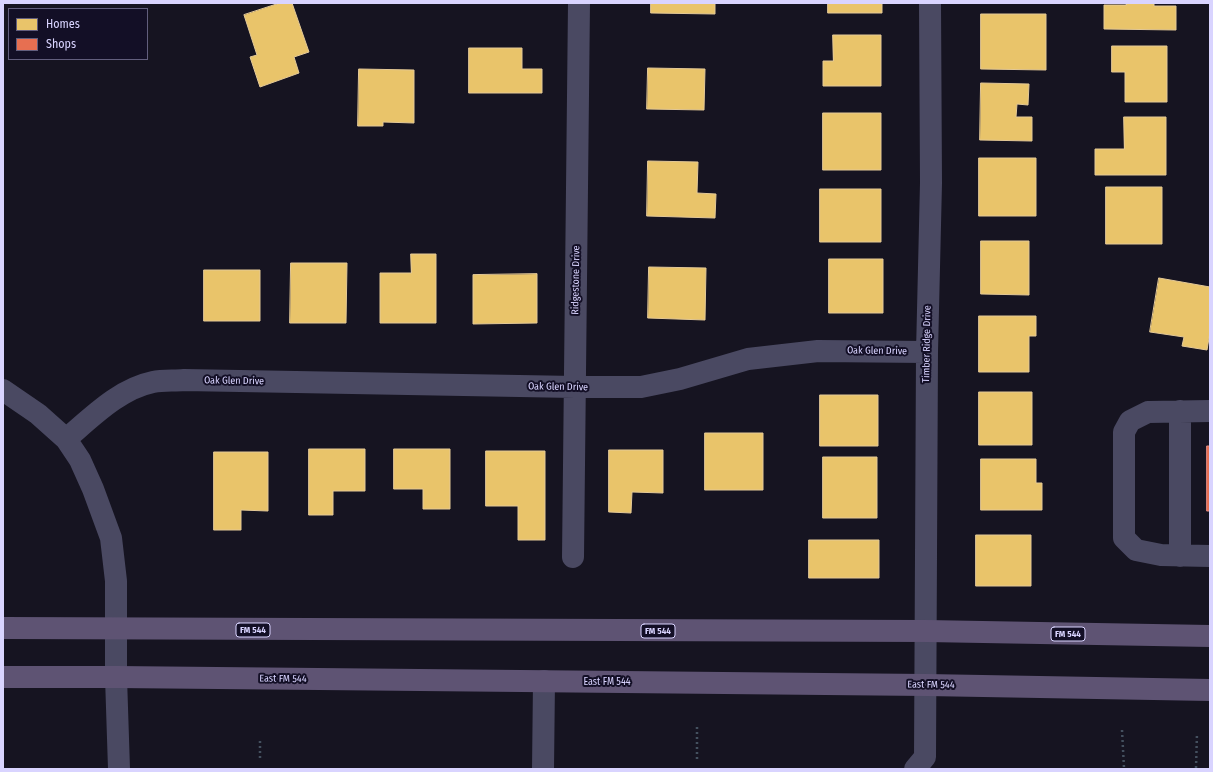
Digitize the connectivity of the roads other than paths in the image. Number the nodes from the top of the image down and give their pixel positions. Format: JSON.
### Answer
{"nodes":[{"id":1,"x":579,"y":3,"type":"edge"},
{"id":2,"x":930,"y":3,"type":"edge"},
{"id":3,"x":927,"y":352,"type":"junction"},
{"id":4,"x":575,"y":387,"type":"junction"},
{"id":5,"x":3,"y":390,"type":"edge"},
{"id":6,"x":1180,"y":411,"type":"junction"},
{"id":7,"x":1210,"y":411,"type":"edge"},
{"id":8,"x":66,"y":439,"type":"junction"},
{"id":9,"x":1180,"y":556,"type":"junction"},
{"id":10,"x":1210,"y":556,"type":"edge"},
{"id":11,"x":573,"y":557,"type":"dead end"},
{"id":12,"x":3,"y":628,"type":"edge"},
{"id":13,"x":116,"y":630,"type":"junction"},
{"id":14,"x":926,"y":631,"type":"junction"},
{"id":15,"x":1210,"y":636,"type":"edge"},
{"id":16,"x":3,"y":677,"type":"edge"},
{"id":17,"x":116,"y":677,"type":"junction"},
{"id":18,"x":544,"y":681,"type":"junction"},
{"id":19,"x":926,"y":685,"type":"junction"},
{"id":20,"x":1210,"y":690,"type":"edge"},
{"id":21,"x":118,"y":769,"type":"edge"},
{"id":22,"x":543,"y":769,"type":"edge"},
{"id":23,"x":915,"y":769,"type":"edge"}],
"edges":[{"from":1,"to":4,"type":"street","name":"Ridgestone Drive"},
{"from":2,"to":3,"type":"street","name":"Timber Ridge Drive"},
{"from":3,"to":4,"type":"street","name":"Oak Glen Drive"},
{"from":3,"to":14,"type":"street","name":"Timber Ridge Drive"},
{"from":4,"to":8,"type":"street","name":"Oak Glen Drive"},
{"from":4,"to":11,"type":"street","name":"Ridgestone Drive"},
{"from":5,"to":8,"type":"street"},
{"from":6,"to":7,"type":"street"},
{"from":6,"to":9,"type":"street"},
{"from":6,"to":9,"type":"street"},
{"from":8,"to":13,"type":"street"},
{"from":9,"to":10,"type":"street"},
{"from":12,"to":13,"type":"main road","number":"FM 544"},
{"from":13,"to":14,"type":"main road","number":"FM 544"},
{"from":13,"to":17,"type":"street"},
{"from":14,"to":15,"type":"main road","number":"FM 544"},
{"from":14,"to":19,"type":"street","name":"Timber Ridge Drive"},
{"from":16,"to":17,"type":"main road","name":"East FM 544"},
{"from":17,"to":18,"type":"main road","name":"East FM 544"},
{"from":17,"to":21,"type":"street"},
{"from":18,"to":19,"type":"main road","name":"East FM 544"},
{"from":18,"to":22,"type":"street"},
{"from":19,"to":20,"type":"main road","name":"East FM 544"},
{"from":19,"to":23,"type":"street","name":"Timber Ridge Drive"}]}
